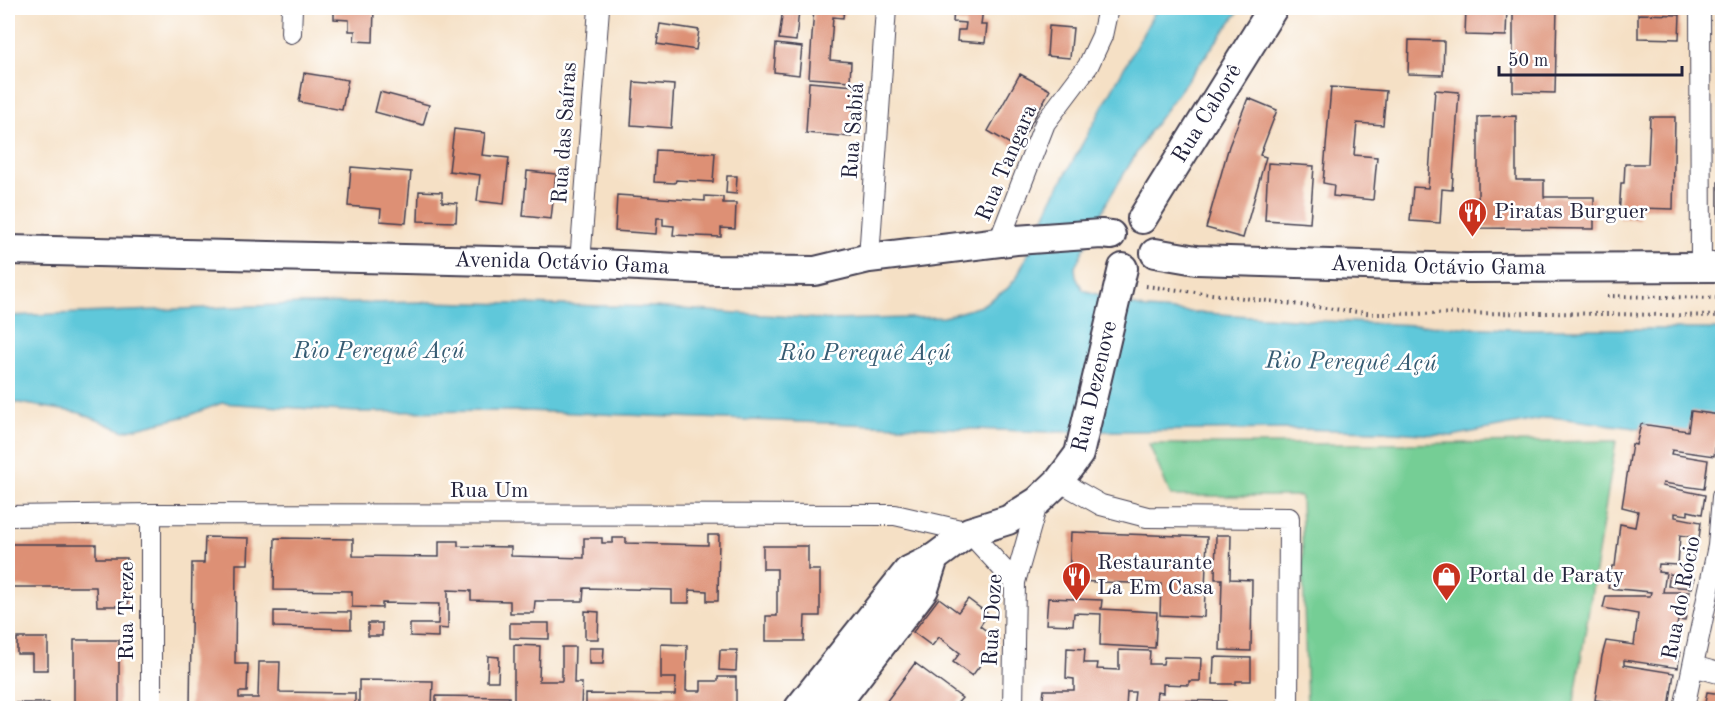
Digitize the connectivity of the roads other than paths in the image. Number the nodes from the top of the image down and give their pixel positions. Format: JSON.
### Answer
{"nodes":[{"id":1,"x":292,"y":8,"type":"edge"},
{"id":2,"x":599,"y":8,"type":"edge"},
{"id":3,"x":886,"y":8,"type":"edge"},
{"id":4,"x":1108,"y":8,"type":"edge"},
{"id":5,"x":1273,"y":8,"type":"edge"},
{"id":6,"x":1700,"y":8,"type":"edge"},
{"id":7,"x":291,"y":33,"type":"dead end"},
{"id":8,"x":1142,"y":219,"type":"junction"},
{"id":9,"x":1106,"y":234,"type":"junction"},
{"id":10,"x":1007,"y":242,"type":"junction"},
{"id":11,"x":8,"y":250,"type":"edge"},
{"id":12,"x":1155,"y":253,"type":"junction"},
{"id":13,"x":869,"y":258,"type":"junction"},
{"id":14,"x":580,"y":263,"type":"junction"},
{"id":15,"x":1712,"y":267,"type":"edge"},
{"id":16,"x":1122,"y":275,"type":"junction"},
{"id":17,"x":1059,"y":482,"type":"junction"},
{"id":18,"x":1722,"y":497,"type":"edge"},
{"id":19,"x":1038,"y":501,"type":"junction"},
{"id":20,"x":151,"y":514,"type":"junction"},
{"id":21,"x":8,"y":516,"type":"edge"},
{"id":22,"x":969,"y":532,"type":"junction"},
{"id":23,"x":1720,"y":546,"type":"edge"},
{"id":24,"x":934,"y":558,"type":"junction"},
{"id":25,"x":1016,"y":582,"type":"junction"},
{"id":26,"x":1693,"y":666,"type":"junction"},
{"id":27,"x":1722,"y":674,"type":"edge"},
{"id":28,"x":151,"y":708,"type":"edge"},
{"id":29,"x":799,"y":708,"type":"edge"},
{"id":30,"x":833,"y":708,"type":"edge"},
{"id":31,"x":1013,"y":708,"type":"edge"},
{"id":32,"x":1288,"y":708,"type":"edge"},
{"id":33,"x":1684,"y":708,"type":"edge"}],
"edges":[{"from":1,"to":7,"type":"street"},
{"from":2,"to":14,"type":"street","name":"Rua das Saíras"},
{"from":3,"to":13,"type":"street","name":"Rua Sabiá"},
{"from":4,"to":10,"type":"street","name":"Rua Tangara"},
{"from":5,"to":8,"type":"street","name":"Rua Caborê"},
{"from":6,"to":15,"type":"street"},
{"from":8,"to":9,"type":"street"},
{"from":8,"to":12,"type":"street"},
{"from":9,"to":10,"type":"street","name":"Avenida Octávio Gama"},
{"from":9,"to":16,"type":"street"},
{"from":10,"to":13,"type":"street","name":"Avenida Octávio Gama"},
{"from":11,"to":14,"type":"street","name":"Avenida Octávio Gama"},
{"from":12,"to":15,"type":"street","name":"Avenida Octávio Gama"},
{"from":12,"to":16,"type":"street"},
{"from":13,"to":14,"type":"street","name":"Avenida Octávio Gama"},
{"from":16,"to":17,"type":"street","name":"Rua Dezenove"},
{"from":17,"to":19,"type":"street","name":"Rua Dezenove"},
{"from":17,"to":32,"type":"street"},
{"from":18,"to":23,"type":"street","name":"Rua do Rócio"},
{"from":19,"to":22,"type":"street","name":"Rua Dezenove"},
{"from":19,"to":25,"type":"street","name":"Rua Doze"},
{"from":20,"to":21,"type":"street","name":"Rua Um"},
{"from":20,"to":22,"type":"street","name":"Rua Um"},
{"from":20,"to":28,"type":"street","name":"Rua Treze"},
{"from":22,"to":24,"type":"street","name":"Rua Dezenove"},
{"from":22,"to":25,"type":"street"},
{"from":23,"to":26,"type":"street","name":"Rua do Rócio"},
{"from":24,"to":29,"type":"street","name":"Rua Dezenove"},
{"from":24,"to":30,"type":"street"},
{"from":25,"to":31,"type":"street","name":"Rua Doze"},
{"from":26,"to":27,"type":"street"},
{"from":26,"to":33,"type":"street","name":"Rua do Rócio"}]}
